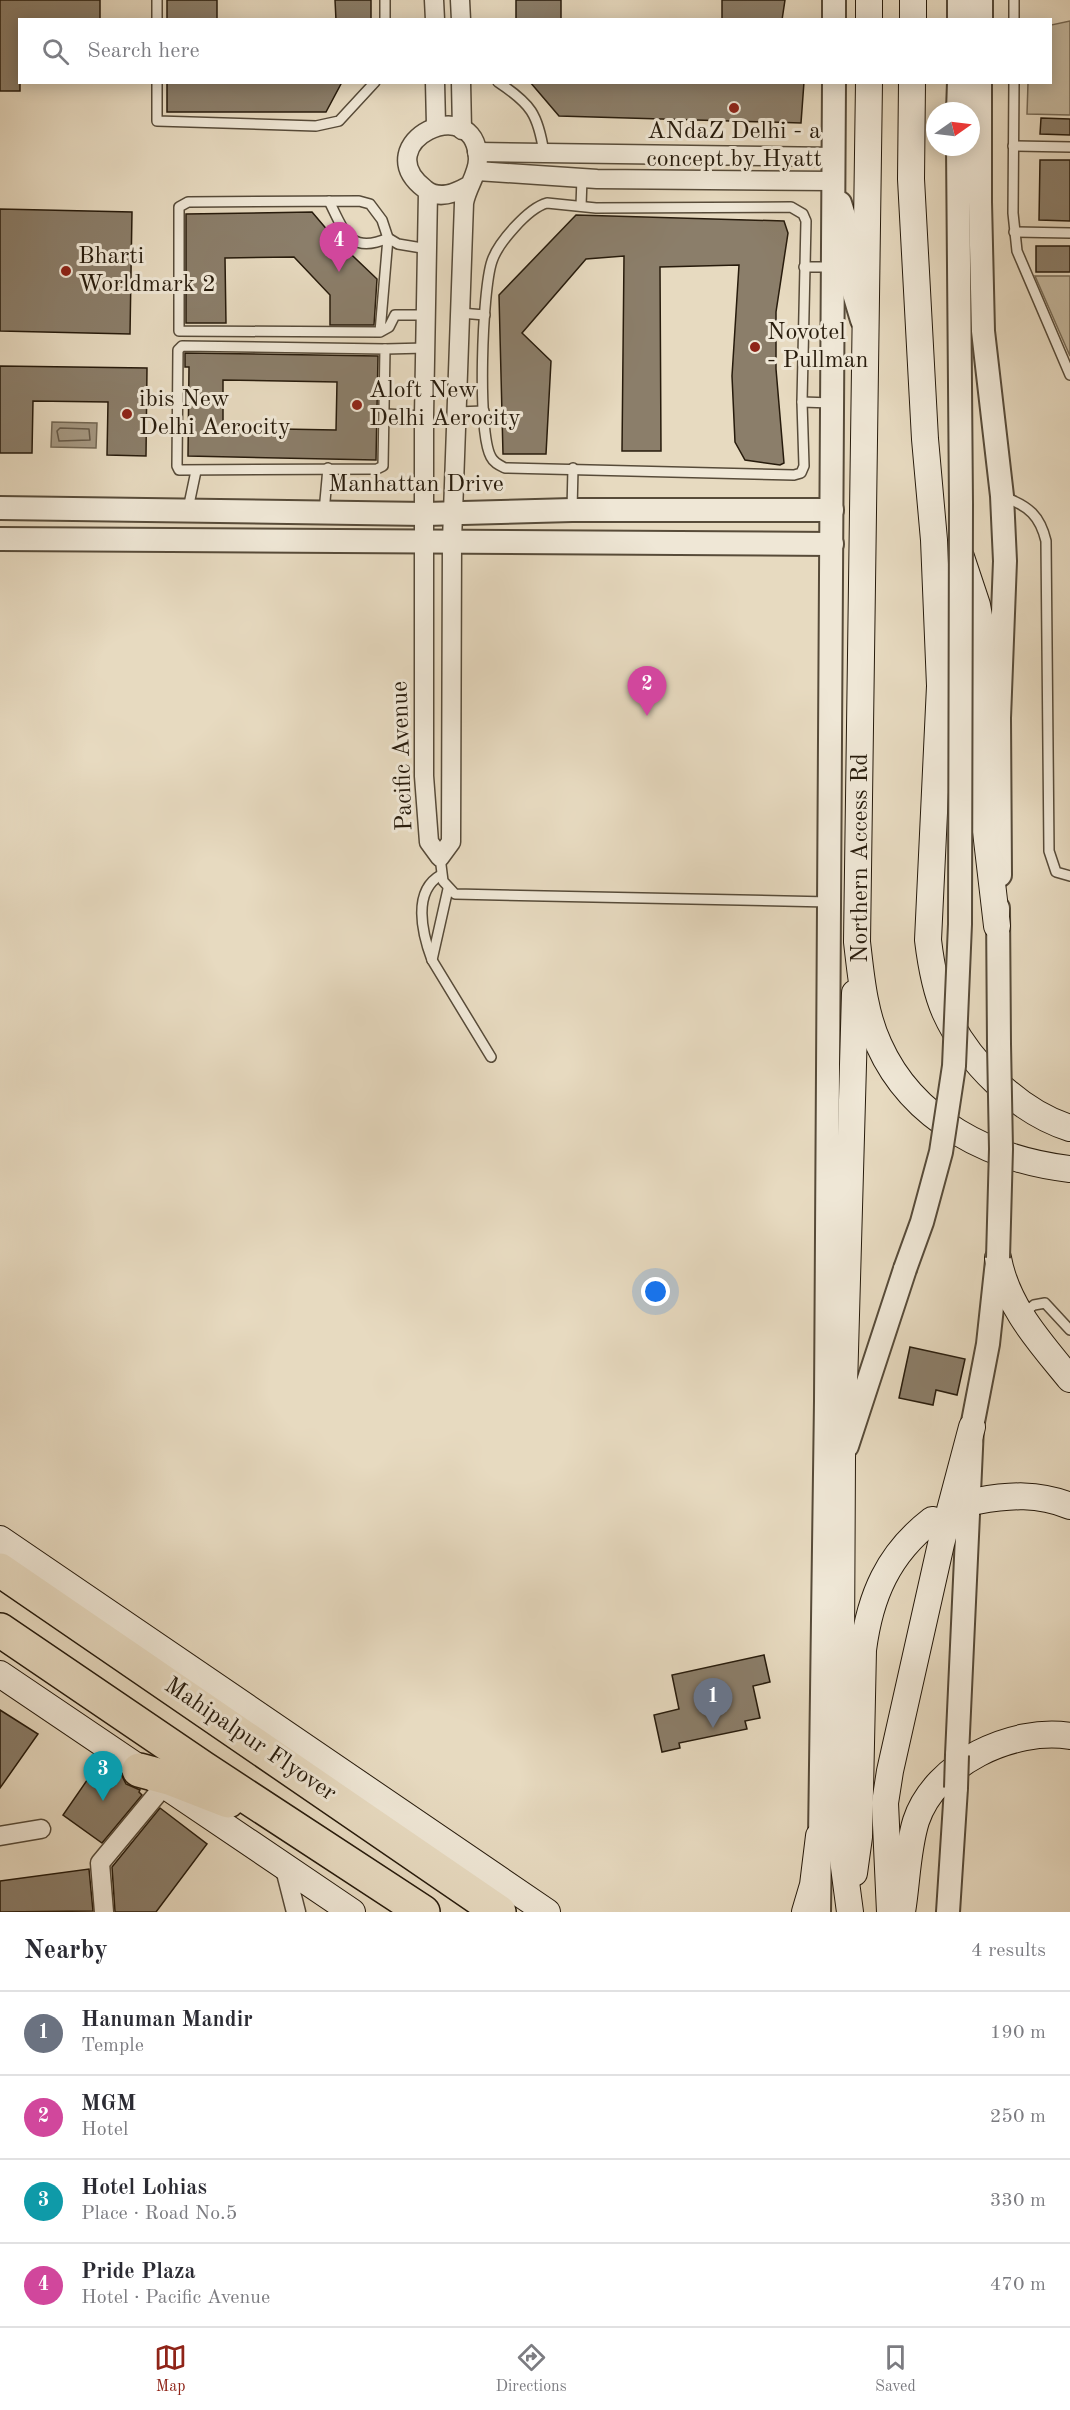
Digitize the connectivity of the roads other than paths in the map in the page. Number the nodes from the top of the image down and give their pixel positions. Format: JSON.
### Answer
{"nodes":[{"id":1,"x":157,"y":0,"type":"edge"},
{"id":2,"x":385,"y":0,"type":"edge"},
{"id":3,"x":434,"y":0,"type":"edge"},
{"id":4,"x":460,"y":0,"type":"edge"},
{"id":5,"x":834,"y":0,"type":"edge"},
{"id":6,"x":869,"y":0,"type":"edge"},
{"id":7,"x":913,"y":0,"type":"edge"},
{"id":8,"x":959,"y":0,"type":"edge"},
{"id":9,"x":981,"y":0,"type":"edge"},
{"id":10,"x":1014,"y":0,"type":"edge"},
{"id":11,"x":157,"y":18,"type":"edge"},
{"id":12,"x":385,"y":18,"type":"edge"},
{"id":13,"x":435,"y":18,"type":"edge"},
{"id":14,"x":460,"y":18,"type":"edge"},
{"id":15,"x":834,"y":18,"type":"edge"},
{"id":16,"x":869,"y":18,"type":"edge"},
{"id":17,"x":913,"y":18,"type":"edge"},
{"id":18,"x":959,"y":18,"type":"edge"},
{"id":19,"x":981,"y":18,"type":"edge"},
{"id":20,"x":1014,"y":18,"type":"edge"},
{"id":21,"x":157,"y":84,"type":"edge"},
{"id":22,"x":373,"y":84,"type":"edge"},
{"id":23,"x":435,"y":84,"type":"edge"},
{"id":24,"x":461,"y":84,"type":"edge"},
{"id":25,"x":501,"y":84,"type":"edge"},
{"id":26,"x":834,"y":84,"type":"edge"},
{"id":27,"x":869,"y":84,"type":"edge"},
{"id":28,"x":912,"y":84,"type":"edge"},
{"id":29,"x":958,"y":84,"type":"edge"},
{"id":30,"x":980,"y":84,"type":"edge"},
{"id":31,"x":1014,"y":84,"type":"edge"},
{"id":32,"x":958,"y":102,"type":"edge"},
{"id":33,"x":436,"y":125,"type":"junction"},
{"id":34,"x":462,"y":130,"type":"junction"},
{"id":35,"x":1013,"y":146,"type":"junction"},
{"id":36,"x":1070,"y":147,"type":"edge"},
{"id":37,"x":477,"y":152,"type":"junction"},
{"id":38,"x":544,"y":153,"type":"junction"},
{"id":39,"x":958,"y":156,"type":"edge"},
{"id":40,"x":835,"y":157,"type":"junction"},
{"id":41,"x":582,"y":178,"type":"junction"},
{"id":42,"x":472,"y":179,"type":"junction"},
{"id":43,"x":834,"y":181,"type":"junction"},
{"id":44,"x":428,"y":192,"type":"junction"},
{"id":45,"x":328,"y":201,"type":"junction"},
{"id":46,"x":581,"y":206,"type":"junction"},
{"id":47,"x":1014,"y":232,"type":"junction"},
{"id":48,"x":1070,"y":233,"type":"edge"},
{"id":49,"x":388,"y":238,"type":"junction"},
{"id":50,"x":429,"y":249,"type":"junction"},
{"id":51,"x":804,"y":267,"type":"junction"},
{"id":52,"x":833,"y":267,"type":"junction"},
{"id":53,"x":460,"y":313,"type":"junction"},
{"id":54,"x":427,"y":315,"type":"junction"},
{"id":55,"x":485,"y":315,"type":"junction"},
{"id":56,"x":380,"y":332,"type":"junction"},
{"id":57,"x":867,"y":336,"type":"junction"},
{"id":58,"x":426,"y":348,"type":"junction"},
{"id":59,"x":385,"y":349,"type":"junction"},
{"id":60,"x":1070,"y":375,"type":"edge"},
{"id":61,"x":802,"y":402,"type":"junction"},
{"id":62,"x":832,"y":403,"type":"junction"},
{"id":63,"x":484,"y":411,"type":"junction"},
{"id":64,"x":457,"y":412,"type":"junction"},
{"id":65,"x":386,"y":414,"type":"junction"},
{"id":66,"x":424,"y":416,"type":"junction"},
{"id":67,"x":328,"y":468,"type":"junction"},
{"id":68,"x":573,"y":468,"type":"junction"},
{"id":69,"x":196,"y":471,"type":"junction"},
{"id":70,"x":1002,"y":496,"type":"junction"},
{"id":71,"x":931,"y":504,"type":"junction"},
{"id":72,"x":0,"y":508,"type":"edge"},
{"id":73,"x":188,"y":510,"type":"junction"},
{"id":74,"x":572,"y":510,"type":"junction"},
{"id":75,"x":832,"y":510,"type":"junction"},
{"id":76,"x":324,"y":512,"type":"junction"},
{"id":77,"x":425,"y":514,"type":"junction"},
{"id":78,"x":453,"y":514,"type":"junction"},
{"id":79,"x":0,"y":539,"type":"edge"},
{"id":80,"x":424,"y":541,"type":"junction"},
{"id":81,"x":452,"y":541,"type":"junction"},
{"id":82,"x":832,"y":544,"type":"junction"},
{"id":83,"x":440,"y":857,"type":"junction"},
{"id":84,"x":441,"y":875,"type":"junction"},
{"id":85,"x":1070,"y":876,"type":"edge"},
{"id":86,"x":448,"y":889,"type":"junction"},
{"id":87,"x":829,"y":902,"type":"junction"},
{"id":88,"x":997,"y":926,"type":"junction"},
{"id":89,"x":856,"y":942,"type":"junction"},
{"id":90,"x":432,"y":960,"type":"junction"},
{"id":91,"x":491,"y":1057,"type":"dead end"},
{"id":92,"x":1070,"y":1128,"type":"edge"},
{"id":93,"x":1070,"y":1169,"type":"edge"},
{"id":94,"x":998,"y":1258,"type":"junction"},
{"id":95,"x":1020,"y":1316,"type":"junction"},
{"id":96,"x":1070,"y":1330,"type":"edge"},
{"id":97,"x":1070,"y":1379,"type":"edge"},
{"id":98,"x":972,"y":1427,"type":"junction"},
{"id":99,"x":842,"y":1458,"type":"junction"},
{"id":100,"x":977,"y":1502,"type":"dead end"},
{"id":101,"x":1070,"y":1506,"type":"edge"},
{"id":102,"x":932,"y":1521,"type":"dead end"},
{"id":103,"x":0,"y":1539,"type":"edge"},
{"id":104,"x":0,"y":1570,"type":"edge"},
{"id":105,"x":0,"y":1630,"type":"edge"},
{"id":106,"x":0,"y":1674,"type":"edge"},
{"id":107,"x":1070,"y":1736,"type":"edge"},
{"id":108,"x":151,"y":1778,"type":"junction"},
{"id":109,"x":276,"y":1815,"type":"junction"},
{"id":110,"x":41,"y":1828,"type":"dead end"},
{"id":111,"x":0,"y":1836,"type":"edge"},
{"id":112,"x":819,"y":1836,"type":"junction"},
{"id":113,"x":285,"y":1869,"type":"junction"},
{"id":114,"x":850,"y":1908,"type":"edge"},
{"id":115,"x":104,"y":1912,"type":"edge"},
{"id":116,"x":296,"y":1912,"type":"edge"},
{"id":117,"x":352,"y":1912,"type":"edge"},
{"id":118,"x":423,"y":1912,"type":"edge"},
{"id":119,"x":499,"y":1912,"type":"edge"},
{"id":120,"x":547,"y":1912,"type":"edge"},
{"id":121,"x":805,"y":1912,"type":"edge"},
{"id":122,"x":819,"y":1912,"type":"edge"},
{"id":123,"x":890,"y":1912,"type":"edge"},
{"id":124,"x":902,"y":1912,"type":"edge"},
{"id":125,"x":948,"y":1912,"type":"edge"}],
"edges":[{"from":1,"to":11,"type":"lane"},
{"from":2,"to":12,"type":"lane"},
{"from":3,"to":13,"type":"street"},
{"from":4,"to":14,"type":"street"},
{"from":5,"to":15,"type":"street"},
{"from":6,"to":16,"type":"main road"},
{"from":7,"to":17,"type":"main road"},
{"from":8,"to":18,"type":"street"},
{"from":9,"to":19,"type":"street"},
{"from":10,"to":20,"type":"lane"},
{"from":21,"to":22,"type":"lane"},
{"from":23,"to":33,"type":"street"},
{"from":24,"to":34,"type":"street"},
{"from":25,"to":38,"type":"lane"},
{"from":26,"to":40,"type":"street"},
{"from":27,"to":57,"type":"main road","name":"Northern Access Rd"},
{"from":28,"to":71,"type":"main road"},
{"from":29,"to":32,"type":"street"},
{"from":30,"to":70,"type":"street"},
{"from":31,"to":35,"type":"lane"},
{"from":33,"to":34,"type":"street"},
{"from":33,"to":44,"type":"street"},
{"from":34,"to":37,"type":"street"},
{"from":35,"to":36,"type":"lane"},
{"from":35,"to":47,"type":"lane"},
{"from":37,"to":38,"type":"street"},
{"from":37,"to":42,"type":"street"},
{"from":38,"to":40,"type":"street"},
{"from":39,"to":99,"type":"street","bridge":true},
{"from":40,"to":43,"type":"street"},
{"from":41,"to":42,"type":"street"},
{"from":41,"to":43,"type":"street"},
{"from":41,"to":46,"type":"lane"},
{"from":42,"to":44,"type":"street"},
{"from":42,"to":53,"type":"street","name":"Pacific Avenue"},
{"from":43,"to":52,"type":"street"},
{"from":43,"to":57,"type":"street"},
{"from":44,"to":50,"type":"street","name":"Pacific Avenue"},
{"from":45,"to":49,"type":"lane"},
{"from":45,"to":49,"type":"lane"},
{"from":45,"to":56,"type":"lane"},
{"from":46,"to":51,"type":"lane"},
{"from":46,"to":55,"type":"lane"},
{"from":47,"to":48,"type":"lane"},
{"from":47,"to":60,"type":"lane"},
{"from":49,"to":50,"type":"lane"},
{"from":49,"to":56,"type":"lane"},
{"from":50,"to":54,"type":"street","name":"Pacific Avenue"},
{"from":51,"to":52,"type":"lane"},
{"from":51,"to":61,"type":"lane"},
{"from":52,"to":62,"type":"street"},
{"from":53,"to":55,"type":"lane"},
{"from":53,"to":64,"type":"street","name":"Pacific Avenue"},
{"from":54,"to":56,"type":"lane"},
{"from":54,"to":58,"type":"street","name":"Pacific Avenue"},
{"from":55,"to":63,"type":"lane"},
{"from":57,"to":89,"type":"main road","name":"Northern Access Rd"},
{"from":58,"to":59,"type":"lane"},
{"from":58,"to":66,"type":"street","name":"Pacific Avenue"},
{"from":59,"to":65,"type":"lane"},
{"from":59,"to":69,"type":"lane"},
{"from":61,"to":62,"type":"lane"},
{"from":61,"to":68,"type":"lane"},
{"from":62,"to":75,"type":"street"},
{"from":63,"to":64,"type":"lane"},
{"from":63,"to":68,"type":"lane"},
{"from":64,"to":78,"type":"street","name":"Pacific Avenue"},
{"from":65,"to":66,"type":"lane"},
{"from":65,"to":67,"type":"lane"},
{"from":66,"to":77,"type":"street","name":"Pacific Avenue"},
{"from":67,"to":69,"type":"lane"},
{"from":67,"to":76,"type":"lane"},
{"from":68,"to":74,"type":"lane"},
{"from":69,"to":73,"type":"lane"},
{"from":70,"to":85,"type":"lane"},
{"from":70,"to":88,"type":"street"},
{"from":71,"to":88,"type":"main road"},
{"from":71,"to":92,"type":"main road"},
{"from":72,"to":73,"type":"street","name":"Manhattan Drive"},
{"from":73,"to":76,"type":"street","name":"Manhattan Drive"},
{"from":74,"to":75,"type":"street","name":"Manhattan Drive"},
{"from":74,"to":78,"type":"street","name":"Manhattan Drive"},
{"from":75,"to":82,"type":"street"},
{"from":76,"to":77,"type":"street","name":"Manhattan Drive"},
{"from":77,"to":78,"type":"street","name":"Manhattan Drive"},
{"from":77,"to":80,"type":"street","name":"Pacific Avenue"},
{"from":78,"to":81,"type":"street","name":"Pacific Avenue"},
{"from":79,"to":80,"type":"street"},
{"from":80,"to":81,"type":"street"},
{"from":80,"to":83,"type":"street","name":"Pacific Avenue"},
{"from":81,"to":82,"type":"street"},
{"from":81,"to":83,"type":"street","name":"Pacific Avenue"},
{"from":82,"to":87,"type":"street"},
{"from":83,"to":84,"type":"lane"},
{"from":84,"to":86,"type":"lane"},
{"from":84,"to":90,"type":"lane"},
{"from":86,"to":87,"type":"lane"},
{"from":86,"to":90,"type":"lane"},
{"from":87,"to":112,"type":"street"},
{"from":88,"to":94,"type":"street","bridge":true},
{"from":89,"to":93,"type":"main road","name":"Northern Access Rd"},
{"from":89,"to":99,"type":"main road"},
{"from":90,"to":91,"type":"lane"},
{"from":94,"to":95,"type":"main road"},
{"from":94,"to":98,"type":"street"},
{"from":95,"to":96,"type":"lane"},
{"from":95,"to":97,"type":"main road"},
{"from":98,"to":123,"type":"main road"},
{"from":98,"to":125,"type":"street","bridge":true},
{"from":99,"to":114,"type":"main road"},
{"from":100,"to":101,"type":"main road"},
{"from":102,"to":114,"type":"main road"},
{"from":103,"to":120,"type":"main road"},
{"from":104,"to":119,"type":"highway","name":"Mahipalpur Flyover"},
{"from":105,"to":109,"type":"highway","name":"Mahipalpur Flyover"},
{"from":106,"to":108,"type":"main road"},
{"from":107,"to":124,"type":"main road"},
{"from":108,"to":109,"type":"highway"},
{"from":108,"to":113,"type":"main road"},
{"from":108,"to":115,"type":"street"},
{"from":109,"to":118,"type":"highway"},
{"from":110,"to":111,"type":"street"},
{"from":112,"to":121,"type":"main road"},
{"from":112,"to":122,"type":"street"},
{"from":113,"to":116,"type":"street"},
{"from":113,"to":117,"type":"main road"}]}
